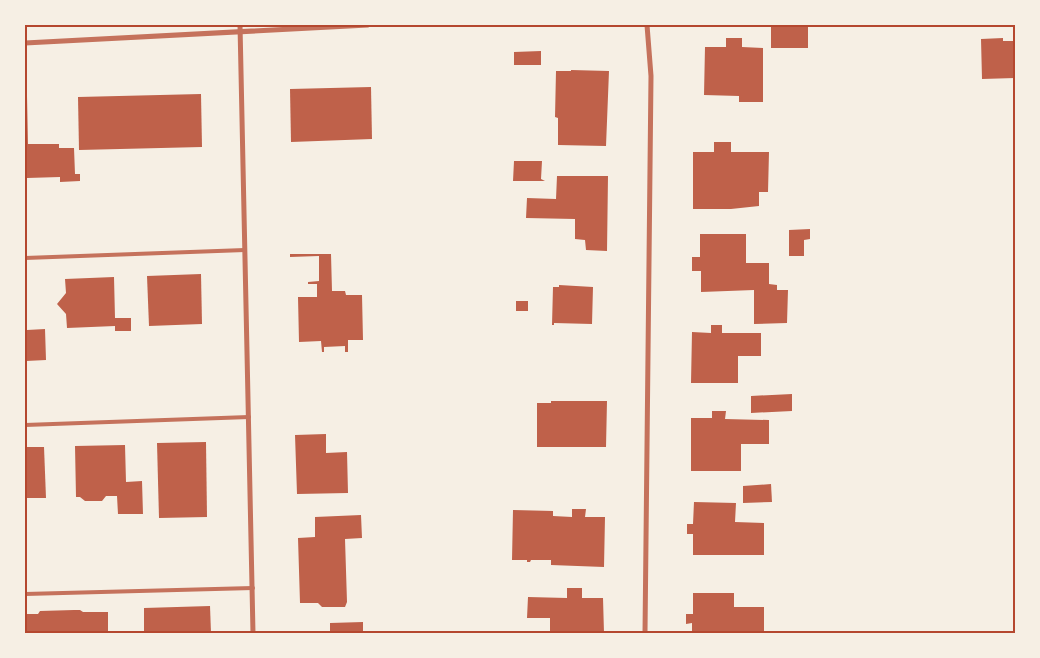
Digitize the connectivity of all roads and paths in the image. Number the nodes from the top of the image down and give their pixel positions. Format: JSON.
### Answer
{"nodes":[{"id":1,"x":240,"y":25,"type":"edge"},
{"id":2,"x":368,"y":25,"type":"edge"},
{"id":3,"x":647,"y":25,"type":"edge"},
{"id":4,"x":240,"y":33,"type":"junction"},
{"id":5,"x":25,"y":43,"type":"edge"},
{"id":6,"x":245,"y":250,"type":"junction"},
{"id":7,"x":25,"y":258,"type":"edge"},
{"id":8,"x":249,"y":417,"type":"junction"},
{"id":9,"x":25,"y":425,"type":"edge"},
{"id":10,"x":253,"y":588,"type":"junction"},
{"id":11,"x":25,"y":594,"type":"edge"},
{"id":12,"x":253,"y":633,"type":"edge"},
{"id":13,"x":645,"y":633,"type":"edge"}],
"edges":[{"from":1,"to":4,"type":"street"},
{"from":2,"to":4,"type":"street"},
{"from":3,"to":13,"type":"street"},
{"from":4,"to":5,"type":"street"},
{"from":4,"to":6,"type":"street"},
{"from":6,"to":7,"type":"lane"},
{"from":6,"to":8,"type":"street"},
{"from":8,"to":9,"type":"lane"},
{"from":8,"to":10,"type":"street"},
{"from":10,"to":11,"type":"lane"},
{"from":10,"to":12,"type":"street"}]}
